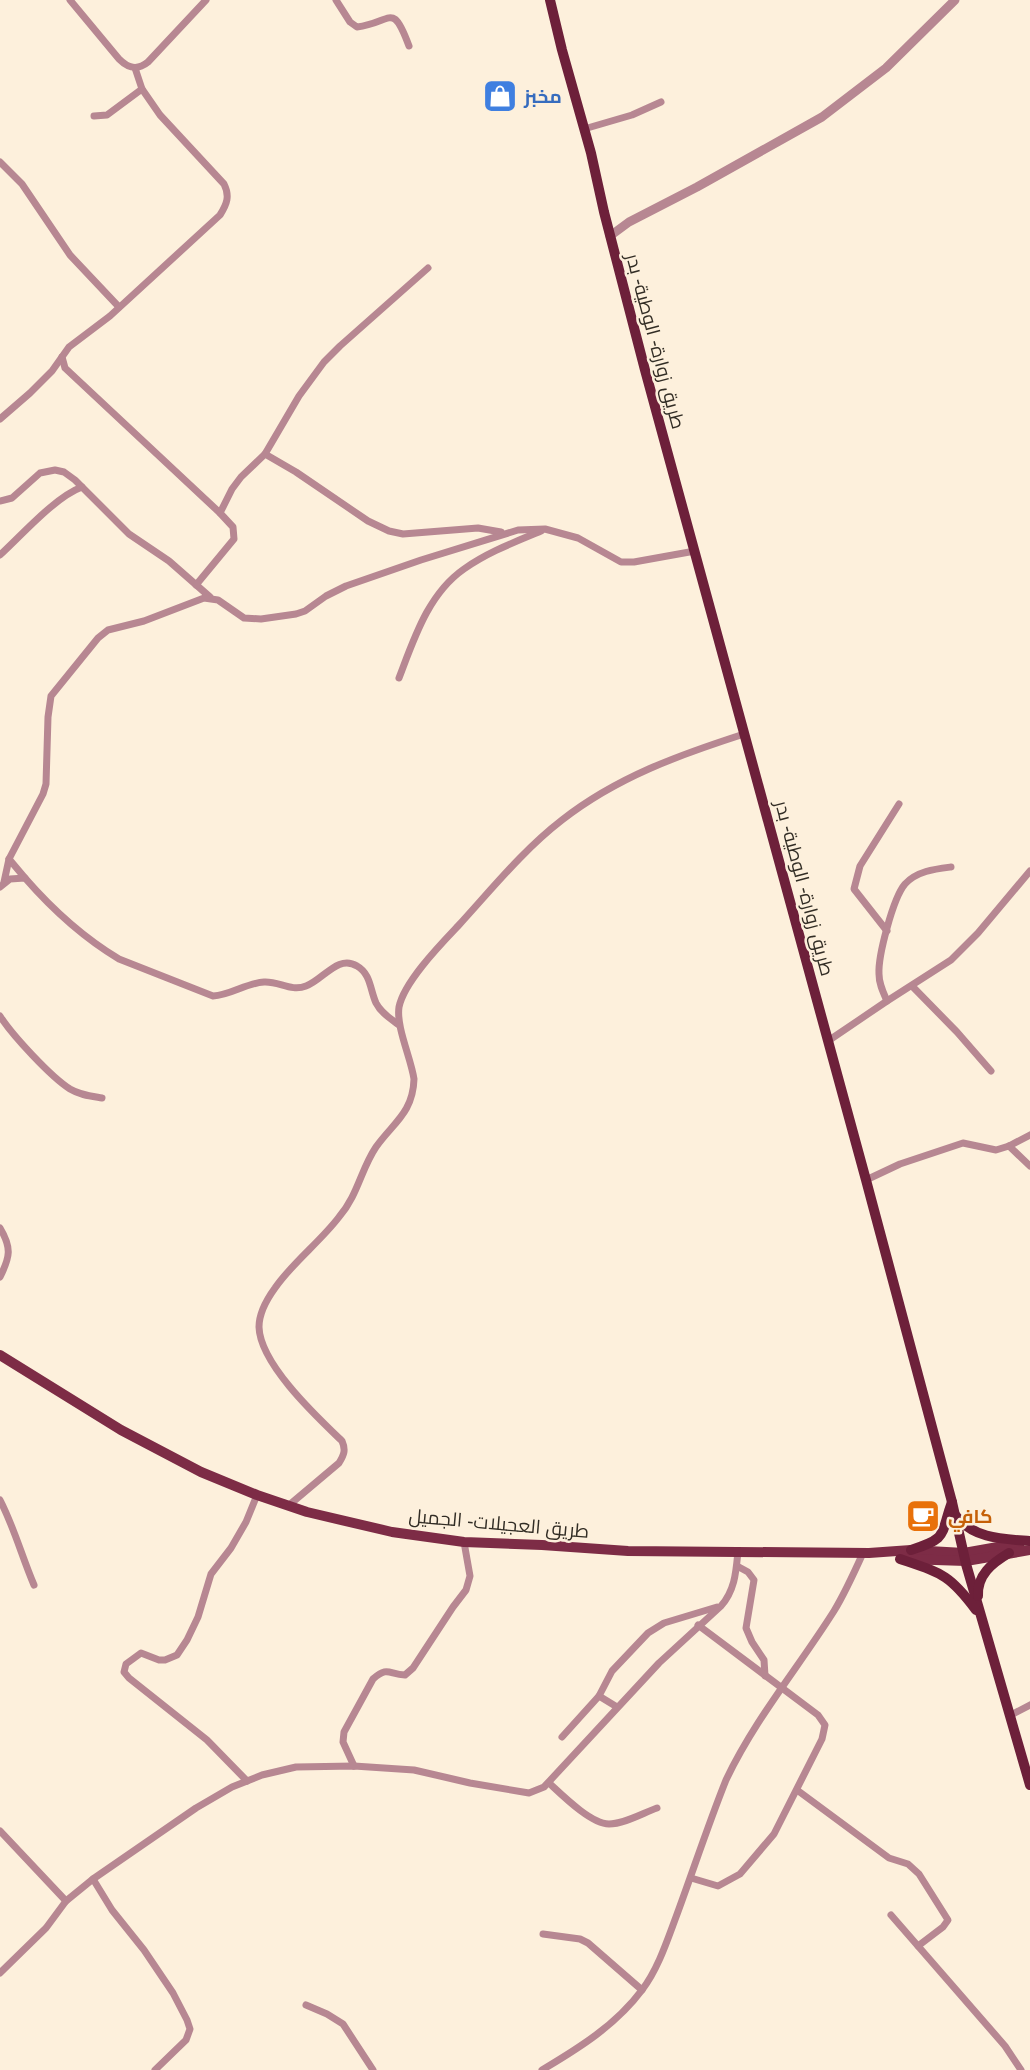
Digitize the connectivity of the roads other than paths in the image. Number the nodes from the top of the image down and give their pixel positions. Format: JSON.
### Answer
{"nodes":[{"id":1,"x":70,"y":0,"type":"edge"},
{"id":2,"x":206,"y":0,"type":"edge"},
{"id":3,"x":336,"y":0,"type":"edge"},
{"id":4,"x":550,"y":0,"type":"edge"},
{"id":5,"x":955,"y":0,"type":"edge"},
{"id":6,"x":409,"y":46,"type":"dead end"},
{"id":7,"x":135,"y":68,"type":"junction"},
{"id":8,"x":142,"y":89,"type":"junction"},
{"id":9,"x":662,"y":102,"type":"dead end"},
{"id":10,"x":94,"y":116,"type":"dead end"},
{"id":11,"x":584,"y":129,"type":"junction"},
{"id":12,"x":0,"y":162,"type":"edge"},
{"id":13,"x":610,"y":236,"type":"junction"},
{"id":14,"x":428,"y":268,"type":"dead end"},
{"id":15,"x":119,"y":307,"type":"junction"},
{"id":16,"x":62,"y":357,"type":"junction"},
{"id":17,"x":65,"y":368,"type":"junction"},
{"id":18,"x":52,"y":371,"type":"junction"},
{"id":19,"x":0,"y":419,"type":"edge"},
{"id":20,"x":265,"y":454,"type":"junction"},
{"id":21,"x":82,"y":486,"type":"junction"},
{"id":22,"x":0,"y":501,"type":"edge"},
{"id":23,"x":220,"y":513,"type":"junction"},
{"id":24,"x":545,"y":530,"type":"junction"},
{"id":25,"x":505,"y":533,"type":"junction"},
{"id":26,"x":695,"y":551,"type":"junction"},
{"id":27,"x":0,"y":555,"type":"edge"},
{"id":28,"x":196,"y":585,"type":"junction"},
{"id":29,"x":211,"y":598,"type":"junction"},
{"id":30,"x":399,"y":678,"type":"dead end"},
{"id":31,"x":744,"y":734,"type":"junction"},
{"id":32,"x":899,"y":804,"type":"dead end"},
{"id":33,"x":9,"y":859,"type":"junction"},
{"id":34,"x":951,"y":867,"type":"dead end"},
{"id":35,"x":1030,"y":872,"type":"edge"},
{"id":36,"x":25,"y":878,"type":"junction"},
{"id":37,"x":2,"y":884,"type":"edge"},
{"id":38,"x":887,"y":931,"type":"junction"},
{"id":39,"x":912,"y":986,"type":"junction"},
{"id":40,"x":887,"y":1000,"type":"junction"},
{"id":41,"x":0,"y":1016,"type":"edge"},
{"id":42,"x":400,"y":1026,"type":"junction"},
{"id":43,"x":828,"y":1041,"type":"junction"},
{"id":44,"x":990,"y":1071,"type":"dead end"},
{"id":45,"x":102,"y":1098,"type":"dead end"},
{"id":46,"x":1030,"y":1135,"type":"edge"},
{"id":47,"x":1009,"y":1146,"type":"junction"},
{"id":48,"x":1030,"y":1166,"type":"edge"},
{"id":49,"x":866,"y":1180,"type":"junction"},
{"id":50,"x":0,"y":1228,"type":"edge"},
{"id":51,"x":0,"y":1277,"type":"edge"},
{"id":52,"x":0,"y":1355,"type":"edge"},
{"id":53,"x":257,"y":1495,"type":"junction"},
{"id":54,"x":0,"y":1500,"type":"edge"},
{"id":55,"x":952,"y":1502,"type":"junction"},
{"id":56,"x":288,"y":1506,"type":"junction"},
{"id":57,"x":956,"y":1516,"type":"junction"},
{"id":58,"x":1030,"y":1541,"type":"edge"},
{"id":59,"x":464,"y":1542,"type":"junction"},
{"id":60,"x":911,"y":1550,"type":"junction"},
{"id":61,"x":1030,"y":1550,"type":"edge"},
{"id":62,"x":738,"y":1551,"type":"junction"},
{"id":63,"x":866,"y":1553,"type":"junction"},
{"id":64,"x":1009,"y":1553,"type":"junction"},
{"id":65,"x":965,"y":1557,"type":"junction"},
{"id":66,"x":900,"y":1559,"type":"junction"},
{"id":67,"x":737,"y":1566,"type":"junction"},
{"id":68,"x":34,"y":1585,"type":"dead end"},
{"id":69,"x":721,"y":1606,"type":"junction"},
{"id":70,"x":978,"y":1606,"type":"junction"},
{"id":71,"x":982,"y":1617,"type":"junction"},
{"id":72,"x":698,"y":1625,"type":"junction"},
{"id":73,"x":765,"y":1676,"type":"junction"},
{"id":74,"x":781,"y":1688,"type":"junction"},
{"id":75,"x":599,"y":1696,"type":"junction"},
{"id":76,"x":1030,"y":1705,"type":"edge"},
{"id":77,"x":617,"y":1707,"type":"junction"},
{"id":78,"x":1011,"y":1715,"type":"junction"},
{"id":79,"x":562,"y":1737,"type":"dead end"},
{"id":80,"x":355,"y":1766,"type":"junction"},
{"id":81,"x":247,"y":1781,"type":"junction"},
{"id":82,"x":550,"y":1783,"type":"junction"},
{"id":83,"x":1030,"y":1785,"type":"edge"},
{"id":84,"x":797,"y":1790,"type":"junction"},
{"id":85,"x":657,"y":1808,"type":"dead end"},
{"id":86,"x":0,"y":1831,"type":"edge"},
{"id":87,"x":691,"y":1878,"type":"junction"},
{"id":88,"x":93,"y":1879,"type":"junction"},
{"id":89,"x":66,"y":1901,"type":"junction"},
{"id":90,"x":891,"y":1915,"type":"dead end"},
{"id":91,"x":543,"y":1934,"type":"dead end"},
{"id":92,"x":918,"y":1946,"type":"junction"},
{"id":93,"x":0,"y":1973,"type":"edge"},
{"id":94,"x":642,"y":1990,"type":"junction"},
{"id":95,"x":306,"y":2005,"type":"dead end"},
{"id":96,"x":155,"y":2070,"type":"edge"},
{"id":97,"x":373,"y":2070,"type":"edge"},
{"id":98,"x":542,"y":2070,"type":"edge"},
{"id":99,"x":1021,"y":2070,"type":"edge"}],
"edges":[{"from":1,"to":7,"type":"street"},
{"from":2,"to":7,"type":"street"},
{"from":3,"to":6,"type":"street"},
{"from":4,"to":11,"type":"highway","name":"طريق زوارة- الوطية- بدر"},
{"from":5,"to":13,"type":"street"},
{"from":7,"to":8,"type":"street"},
{"from":8,"to":10,"type":"street"},
{"from":8,"to":15,"type":"street"},
{"from":9,"to":11,"type":"street"},
{"from":11,"to":13,"type":"highway","name":"طريق زوارة- الوطية- بدر"},
{"from":12,"to":15,"type":"street"},
{"from":13,"to":26,"type":"highway","name":"طريق زوارة- الوطية- بدر"},
{"from":14,"to":20,"type":"street"},
{"from":15,"to":16,"type":"street"},
{"from":16,"to":17,"type":"street"},
{"from":16,"to":18,"type":"street"},
{"from":17,"to":18,"type":"street"},
{"from":17,"to":23,"type":"street"},
{"from":18,"to":19,"type":"street"},
{"from":20,"to":23,"type":"street"},
{"from":20,"to":25,"type":"street"},
{"from":21,"to":22,"type":"street"},
{"from":21,"to":27,"type":"street"},
{"from":21,"to":28,"type":"street"},
{"from":23,"to":28,"type":"street"},
{"from":24,"to":25,"type":"street"},
{"from":24,"to":26,"type":"street"},
{"from":24,"to":30,"type":"street"},
{"from":25,"to":29,"type":"street"},
{"from":26,"to":31,"type":"highway","name":"طريق زوارة- الوطية- بدر"},
{"from":28,"to":29,"type":"street"},
{"from":29,"to":33,"type":"street"},
{"from":31,"to":42,"type":"street"},
{"from":31,"to":43,"type":"highway","name":"طريق زوارة- الوطية- بدر"},
{"from":32,"to":38,"type":"street"},
{"from":33,"to":36,"type":"street"},
{"from":33,"to":37,"type":"street"},
{"from":34,"to":38,"type":"street"},
{"from":35,"to":39,"type":"street"},
{"from":36,"to":37,"type":"street"},
{"from":36,"to":42,"type":"street"},
{"from":38,"to":40,"type":"street"},
{"from":39,"to":40,"type":"street"},
{"from":39,"to":44,"type":"street"},
{"from":40,"to":43,"type":"street"},
{"from":41,"to":45,"type":"street"},
{"from":42,"to":56,"type":"street"},
{"from":43,"to":49,"type":"highway","name":"طريق زوارة- الوطية- بدر"},
{"from":46,"to":47,"type":"street"},
{"from":47,"to":48,"type":"street"},
{"from":47,"to":49,"type":"street"},
{"from":49,"to":55,"type":"highway","name":"طريق زوارة- الوطية- بدر"},
{"from":50,"to":51,"type":"street"},
{"from":52,"to":53,"type":"main road","name":"طريق العجيلات- الجميل"},
{"from":53,"to":56,"type":"main road","name":"طريق العجيلات- الجميل"},
{"from":53,"to":81,"type":"street"},
{"from":54,"to":68,"type":"street"},
{"from":55,"to":57,"type":"highway","name":"طريق زوارة- الوطية- بدر"},
{"from":55,"to":60,"type":"highway"},
{"from":56,"to":59,"type":"main road","name":"طريق العجيلات- الجميل"},
{"from":57,"to":58,"type":"highway"},
{"from":57,"to":65,"type":"highway","name":"طريق زوارة- الوطية- بدر"},
{"from":58,"to":65,"type":"main road"},
{"from":59,"to":62,"type":"main road","name":"طريق العجيلات- الجميل"},
{"from":59,"to":80,"type":"street"},
{"from":60,"to":63,"type":"main road"},
{"from":60,"to":65,"type":"main road"},
{"from":61,"to":64,"type":"main road"},
{"from":62,"to":63,"type":"main road","name":"طريق العجيلات- الجميل"},
{"from":62,"to":67,"type":"street"},
{"from":63,"to":66,"type":"main road"},
{"from":63,"to":74,"type":"street"},
{"from":64,"to":65,"type":"main road"},
{"from":64,"to":70,"type":"highway"},
{"from":65,"to":66,"type":"main road"},
{"from":65,"to":70,"type":"highway","name":"طريق زوارة- الوطية- بدر"},
{"from":66,"to":71,"type":"highway"},
{"from":67,"to":69,"type":"street"},
{"from":67,"to":73,"type":"street"},
{"from":69,"to":72,"type":"street"},
{"from":69,"to":75,"type":"street"},
{"from":70,"to":71,"type":"highway","name":"طريق زوارة- الوطية- بدر"},
{"from":71,"to":78,"type":"highway","name":"طريق زوارة- الوطية- بدر"},
{"from":72,"to":73,"type":"street"},
{"from":72,"to":77,"type":"street"},
{"from":73,"to":74,"type":"street"},
{"from":74,"to":84,"type":"street"},
{"from":74,"to":87,"type":"street"},
{"from":75,"to":77,"type":"street"},
{"from":75,"to":79,"type":"street"},
{"from":76,"to":78,"type":"street"},
{"from":77,"to":82,"type":"street"},
{"from":78,"to":83,"type":"highway","name":"طريق زوارة- الوطية- بدر"},
{"from":80,"to":81,"type":"street"},
{"from":80,"to":82,"type":"street"},
{"from":81,"to":88,"type":"street"},
{"from":82,"to":85,"type":"street"},
{"from":84,"to":87,"type":"street"},
{"from":84,"to":92,"type":"street"},
{"from":86,"to":89,"type":"street"},
{"from":87,"to":94,"type":"street"},
{"from":88,"to":89,"type":"street"},
{"from":88,"to":96,"type":"street"},
{"from":89,"to":93,"type":"street"},
{"from":90,"to":92,"type":"street"},
{"from":91,"to":94,"type":"street"},
{"from":92,"to":99,"type":"street"},
{"from":94,"to":98,"type":"street"},
{"from":95,"to":97,"type":"street"}]}
